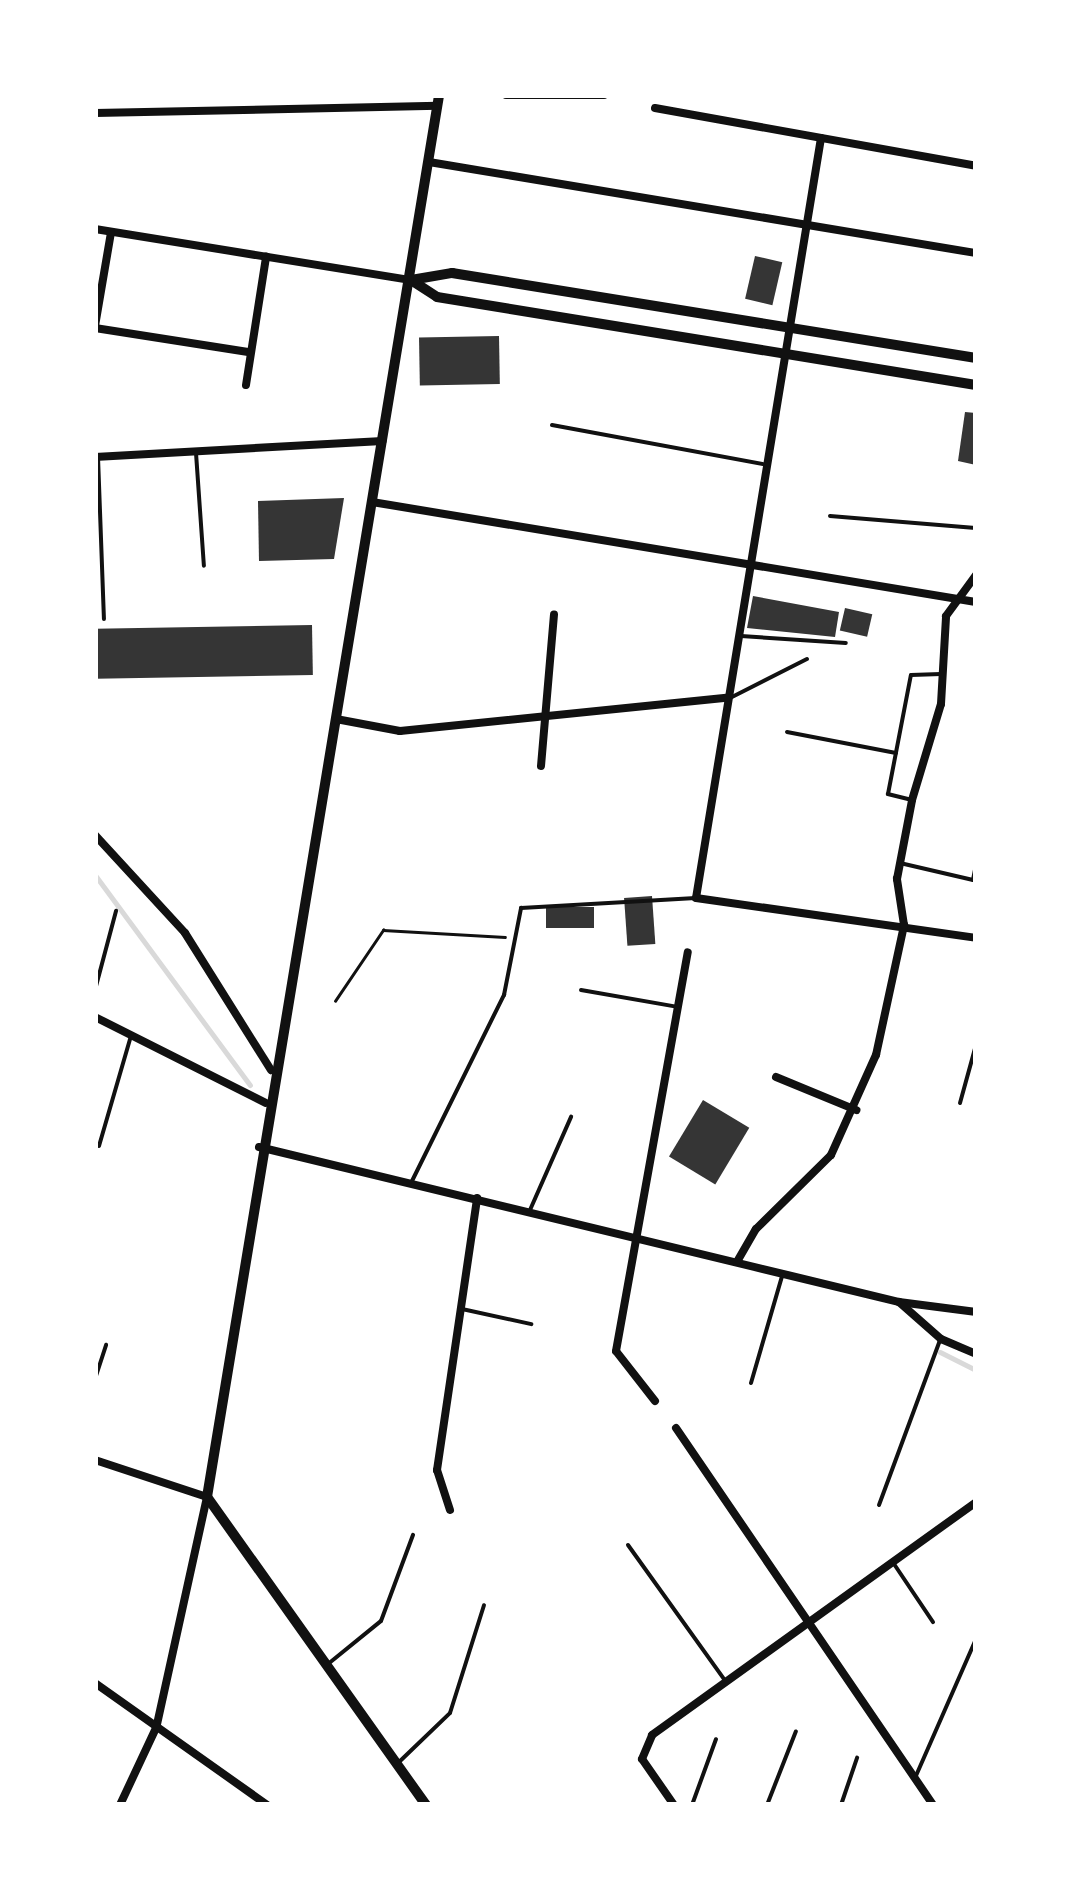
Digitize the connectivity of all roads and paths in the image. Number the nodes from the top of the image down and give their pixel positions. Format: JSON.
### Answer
{"nodes":[{"id":1,"x":506,"y":95,"type":"edge"},
{"id":2,"x":604,"y":95,"type":"edge"},
{"id":3,"x":549,"y":96,"type":"edge"},
{"id":4,"x":438,"y":100,"type":"edge"},
{"id":5,"x":655,"y":108,"type":"dead end"},
{"id":6,"x":95,"y":113,"type":"edge"},
{"id":7,"x":820,"y":138,"type":"junction"},
{"id":8,"x":429,"y":162,"type":"junction"},
{"id":9,"x":976,"y":166,"type":"edge"},
{"id":10,"x":806,"y":219,"type":"junction"},
{"id":11,"x":95,"y":229,"type":"edge"},
{"id":12,"x":111,"y":232,"type":"junction"},
{"id":13,"x":976,"y":252,"type":"edge"},
{"id":14,"x":266,"y":257,"type":"junction"},
{"id":15,"x":410,"y":280,"type":"junction"},
{"id":16,"x":95,"y":327,"type":"edge"},
{"id":17,"x":788,"y":328,"type":"junction"},
{"id":18,"x":248,"y":352,"type":"junction"},
{"id":19,"x":784,"y":354,"type":"junction"},
{"id":20,"x":976,"y":358,"type":"edge"},
{"id":21,"x":246,"y":385,"type":"dead end"},
{"id":22,"x":976,"y":385,"type":"edge"},
{"id":23,"x":552,"y":425,"type":"dead end"},
{"id":24,"x":383,"y":441,"type":"junction"},
{"id":25,"x":196,"y":453,"type":"junction"},
{"id":26,"x":96,"y":457,"type":"edge"},
{"id":27,"x":767,"y":465,"type":"junction"},
{"id":28,"x":372,"y":502,"type":"junction"},
{"id":29,"x":830,"y":516,"type":"dead end"},
{"id":30,"x":976,"y":528,"type":"edge"},
{"id":31,"x":749,"y":561,"type":"junction"},
{"id":32,"x":204,"y":566,"type":"dead end"},
{"id":33,"x":976,"y":576,"type":"edge"},
{"id":34,"x":954,"y":598,"type":"junction"},
{"id":35,"x":976,"y":602,"type":"edge"},
{"id":36,"x":554,"y":615,"type":"dead end"},
{"id":37,"x":104,"y":619,"type":"dead end"},
{"id":38,"x":736,"y":635,"type":"junction"},
{"id":39,"x":846,"y":643,"type":"dead end"},
{"id":40,"x":808,"y":659,"type":"dead end"},
{"id":41,"x":942,"y":674,"type":"junction"},
{"id":42,"x":726,"y":698,"type":"junction"},
{"id":43,"x":546,"y":716,"type":"junction"},
{"id":44,"x":336,"y":719,"type":"junction"},
{"id":45,"x":788,"y":732,"type":"dead end"},
{"id":46,"x":896,"y":753,"type":"junction"},
{"id":47,"x":540,"y":766,"type":"dead end"},
{"id":48,"x":912,"y":800,"type":"junction"},
{"id":49,"x":95,"y":835,"type":"edge"},
{"id":50,"x":900,"y":864,"type":"junction"},
{"id":51,"x":976,"y":864,"type":"edge"},
{"id":52,"x":696,"y":898,"type":"junction"},
{"id":53,"x":116,"y":911,"type":"dead end"},
{"id":54,"x":904,"y":926,"type":"junction"},
{"id":55,"x":522,"y":938,"type":"junction"},
{"id":56,"x":976,"y":938,"type":"edge"},
{"id":57,"x":688,"y":952,"type":"dead end"},
{"id":58,"x":95,"y":990,"type":"edge"},
{"id":59,"x":581,"y":990,"type":"dead end"},
{"id":60,"x":336,"y":1001,"type":"dead end"},
{"id":61,"x":678,"y":1007,"type":"junction"},
{"id":62,"x":95,"y":1017,"type":"edge"},
{"id":63,"x":130,"y":1036,"type":"junction"},
{"id":64,"x":976,"y":1046,"type":"edge"},
{"id":65,"x":271,"y":1070,"type":"junction"},
{"id":66,"x":776,"y":1077,"type":"dead end"},
{"id":67,"x":960,"y":1103,"type":"dead end"},
{"id":68,"x":266,"y":1104,"type":"junction"},
{"id":69,"x":856,"y":1110,"type":"junction"},
{"id":70,"x":571,"y":1117,"type":"dead end"},
{"id":71,"x":99,"y":1146,"type":"dead end"},
{"id":72,"x":260,"y":1147,"type":"junction"},
{"id":73,"x":412,"y":1182,"type":"junction"},
{"id":74,"x":477,"y":1198,"type":"junction"},
{"id":75,"x":530,"y":1210,"type":"junction"},
{"id":76,"x":639,"y":1236,"type":"junction"},
{"id":77,"x":738,"y":1260,"type":"junction"},
{"id":78,"x":784,"y":1272,"type":"junction"},
{"id":79,"x":900,"y":1302,"type":"junction"},
{"id":80,"x":459,"y":1308,"type":"junction"},
{"id":81,"x":976,"y":1312,"type":"edge"},
{"id":82,"x":531,"y":1324,"type":"dead end"},
{"id":83,"x":940,"y":1339,"type":"junction"},
{"id":84,"x":106,"y":1345,"type":"dead end"},
{"id":85,"x":976,"y":1354,"type":"edge"},
{"id":86,"x":95,"y":1379,"type":"edge"},
{"id":87,"x":751,"y":1382,"type":"dead end"},
{"id":88,"x":655,"y":1401,"type":"dead end"},
{"id":89,"x":676,"y":1428,"type":"dead end"},
{"id":90,"x":95,"y":1460,"type":"edge"},
{"id":91,"x":207,"y":1497,"type":"junction"},
{"id":92,"x":976,"y":1502,"type":"edge"},
{"id":93,"x":880,"y":1504,"type":"dead end"},
{"id":94,"x":450,"y":1510,"type":"dead end"},
{"id":95,"x":413,"y":1535,"type":"dead end"},
{"id":96,"x":628,"y":1546,"type":"dead end"},
{"id":97,"x":894,"y":1564,"type":"junction"},
{"id":98,"x":484,"y":1605,"type":"dead end"},
{"id":99,"x":933,"y":1622,"type":"dead end"},
{"id":100,"x":809,"y":1626,"type":"junction"},
{"id":101,"x":976,"y":1639,"type":"edge"},
{"id":102,"x":327,"y":1666,"type":"junction"},
{"id":103,"x":95,"y":1683,"type":"edge"},
{"id":104,"x":727,"y":1683,"type":"junction"},
{"id":105,"x":156,"y":1728,"type":"junction"},
{"id":106,"x":796,"y":1732,"type":"dead end"},
{"id":107,"x":716,"y":1739,"type":"dead end"},
{"id":108,"x":857,"y":1758,"type":"dead end"},
{"id":109,"x":397,"y":1764,"type":"junction"},
{"id":110,"x":915,"y":1778,"type":"junction"},
{"id":111,"x":254,"y":1792,"type":"junction"},
{"id":112,"x":120,"y":1805,"type":"edge"},
{"id":113,"x":249,"y":1805,"type":"edge"},
{"id":114,"x":266,"y":1805,"type":"edge"},
{"id":115,"x":426,"y":1805,"type":"edge"},
{"id":116,"x":674,"y":1805,"type":"edge"},
{"id":117,"x":692,"y":1805,"type":"edge"},
{"id":118,"x":768,"y":1805,"type":"edge"},
{"id":119,"x":841,"y":1805,"type":"edge"},
{"id":120,"x":933,"y":1805,"type":"edge"}],
"edges":[{"from":1,"to":3,"type":"street"},
{"from":2,"to":3,"type":"street"},
{"from":4,"to":6,"type":"street"},
{"from":4,"to":8,"type":"street"},
{"from":5,"to":7,"type":"street"},
{"from":7,"to":9,"type":"street"},
{"from":7,"to":10,"type":"street"},
{"from":8,"to":10,"type":"street"},
{"from":8,"to":15,"type":"street"},
{"from":10,"to":13,"type":"street"},
{"from":10,"to":17,"type":"street"},
{"from":11,"to":12,"type":"street"},
{"from":12,"to":14,"type":"street"},
{"from":12,"to":16,"type":"street"},
{"from":14,"to":15,"type":"street"},
{"from":14,"to":18,"type":"street"},
{"from":15,"to":17,"type":"street"},
{"from":15,"to":19,"type":"street"},
{"from":15,"to":24,"type":"street"},
{"from":16,"to":18,"type":"street"},
{"from":17,"to":19,"type":"street"},
{"from":17,"to":20,"type":"street"},
{"from":18,"to":21,"type":"street"},
{"from":19,"to":22,"type":"street"},
{"from":19,"to":27,"type":"street"},
{"from":23,"to":27,"type":"lane"},
{"from":24,"to":25,"type":"street"},
{"from":24,"to":28,"type":"street"},
{"from":25,"to":26,"type":"street"},
{"from":25,"to":32,"type":"lane"},
{"from":26,"to":37,"type":"lane"},
{"from":27,"to":31,"type":"street"},
{"from":28,"to":31,"type":"street"},
{"from":28,"to":44,"type":"street"},
{"from":29,"to":30,"type":"lane"},
{"from":31,"to":34,"type":"street"},
{"from":31,"to":38,"type":"street"},
{"from":33,"to":34,"type":"street"},
{"from":34,"to":35,"type":"street"},
{"from":34,"to":41,"type":"street"},
{"from":36,"to":43,"type":"street"},
{"from":38,"to":39,"type":"lane"},
{"from":38,"to":42,"type":"street"},
{"from":40,"to":42,"type":"lane"},
{"from":41,"to":46,"type":"lane"},
{"from":41,"to":48,"type":"street"},
{"from":42,"to":43,"type":"street"},
{"from":42,"to":52,"type":"street"},
{"from":43,"to":44,"type":"street"},
{"from":43,"to":47,"type":"street"},
{"from":44,"to":65,"type":"street"},
{"from":45,"to":46,"type":"lane"},
{"from":46,"to":48,"type":"lane"},
{"from":48,"to":50,"type":"street"},
{"from":49,"to":65,"type":"street"},
{"from":50,"to":51,"type":"lane"},
{"from":50,"to":54,"type":"street"},
{"from":52,"to":54,"type":"street"},
{"from":52,"to":55,"type":"lane"},
{"from":53,"to":58,"type":"lane"},
{"from":54,"to":56,"type":"street"},
{"from":54,"to":69,"type":"street"},
{"from":55,"to":60,"type":"path"},
{"from":55,"to":73,"type":"lane"},
{"from":57,"to":61,"type":"street"},
{"from":59,"to":61,"type":"lane"},
{"from":61,"to":76,"type":"street"},
{"from":62,"to":63,"type":"street"},
{"from":63,"to":68,"type":"street"},
{"from":63,"to":71,"type":"lane"},
{"from":64,"to":67,"type":"lane"},
{"from":65,"to":68,"type":"street"},
{"from":66,"to":69,"type":"street"},
{"from":68,"to":72,"type":"street"},
{"from":69,"to":77,"type":"street"},
{"from":70,"to":75,"type":"lane"},
{"from":72,"to":73,"type":"street"},
{"from":72,"to":91,"type":"street"},
{"from":73,"to":74,"type":"street"},
{"from":74,"to":75,"type":"street"},
{"from":74,"to":80,"type":"street"},
{"from":75,"to":76,"type":"street"},
{"from":76,"to":77,"type":"street"},
{"from":76,"to":88,"type":"street"},
{"from":77,"to":78,"type":"street"},
{"from":78,"to":79,"type":"street"},
{"from":78,"to":87,"type":"lane"},
{"from":79,"to":81,"type":"street"},
{"from":79,"to":83,"type":"street"},
{"from":80,"to":82,"type":"lane"},
{"from":80,"to":94,"type":"street"},
{"from":83,"to":85,"type":"street"},
{"from":83,"to":93,"type":"lane"},
{"from":84,"to":86,"type":"lane"},
{"from":89,"to":100,"type":"street"},
{"from":90,"to":91,"type":"street"},
{"from":91,"to":102,"type":"street"},
{"from":91,"to":105,"type":"street"},
{"from":92,"to":97,"type":"street"},
{"from":95,"to":102,"type":"lane"},
{"from":96,"to":104,"type":"lane"},
{"from":97,"to":99,"type":"lane"},
{"from":97,"to":100,"type":"street"},
{"from":98,"to":109,"type":"lane"},
{"from":100,"to":104,"type":"street"},
{"from":100,"to":110,"type":"street"},
{"from":101,"to":110,"type":"lane"},
{"from":102,"to":109,"type":"street"},
{"from":103,"to":105,"type":"street"},
{"from":104,"to":116,"type":"street"},
{"from":105,"to":111,"type":"street"},
{"from":105,"to":112,"type":"street"},
{"from":106,"to":118,"type":"lane"},
{"from":107,"to":117,"type":"lane"},
{"from":108,"to":119,"type":"lane"},
{"from":109,"to":115,"type":"street"},
{"from":110,"to":120,"type":"street"},
{"from":111,"to":113,"type":"lane"},
{"from":111,"to":114,"type":"street"}]}
